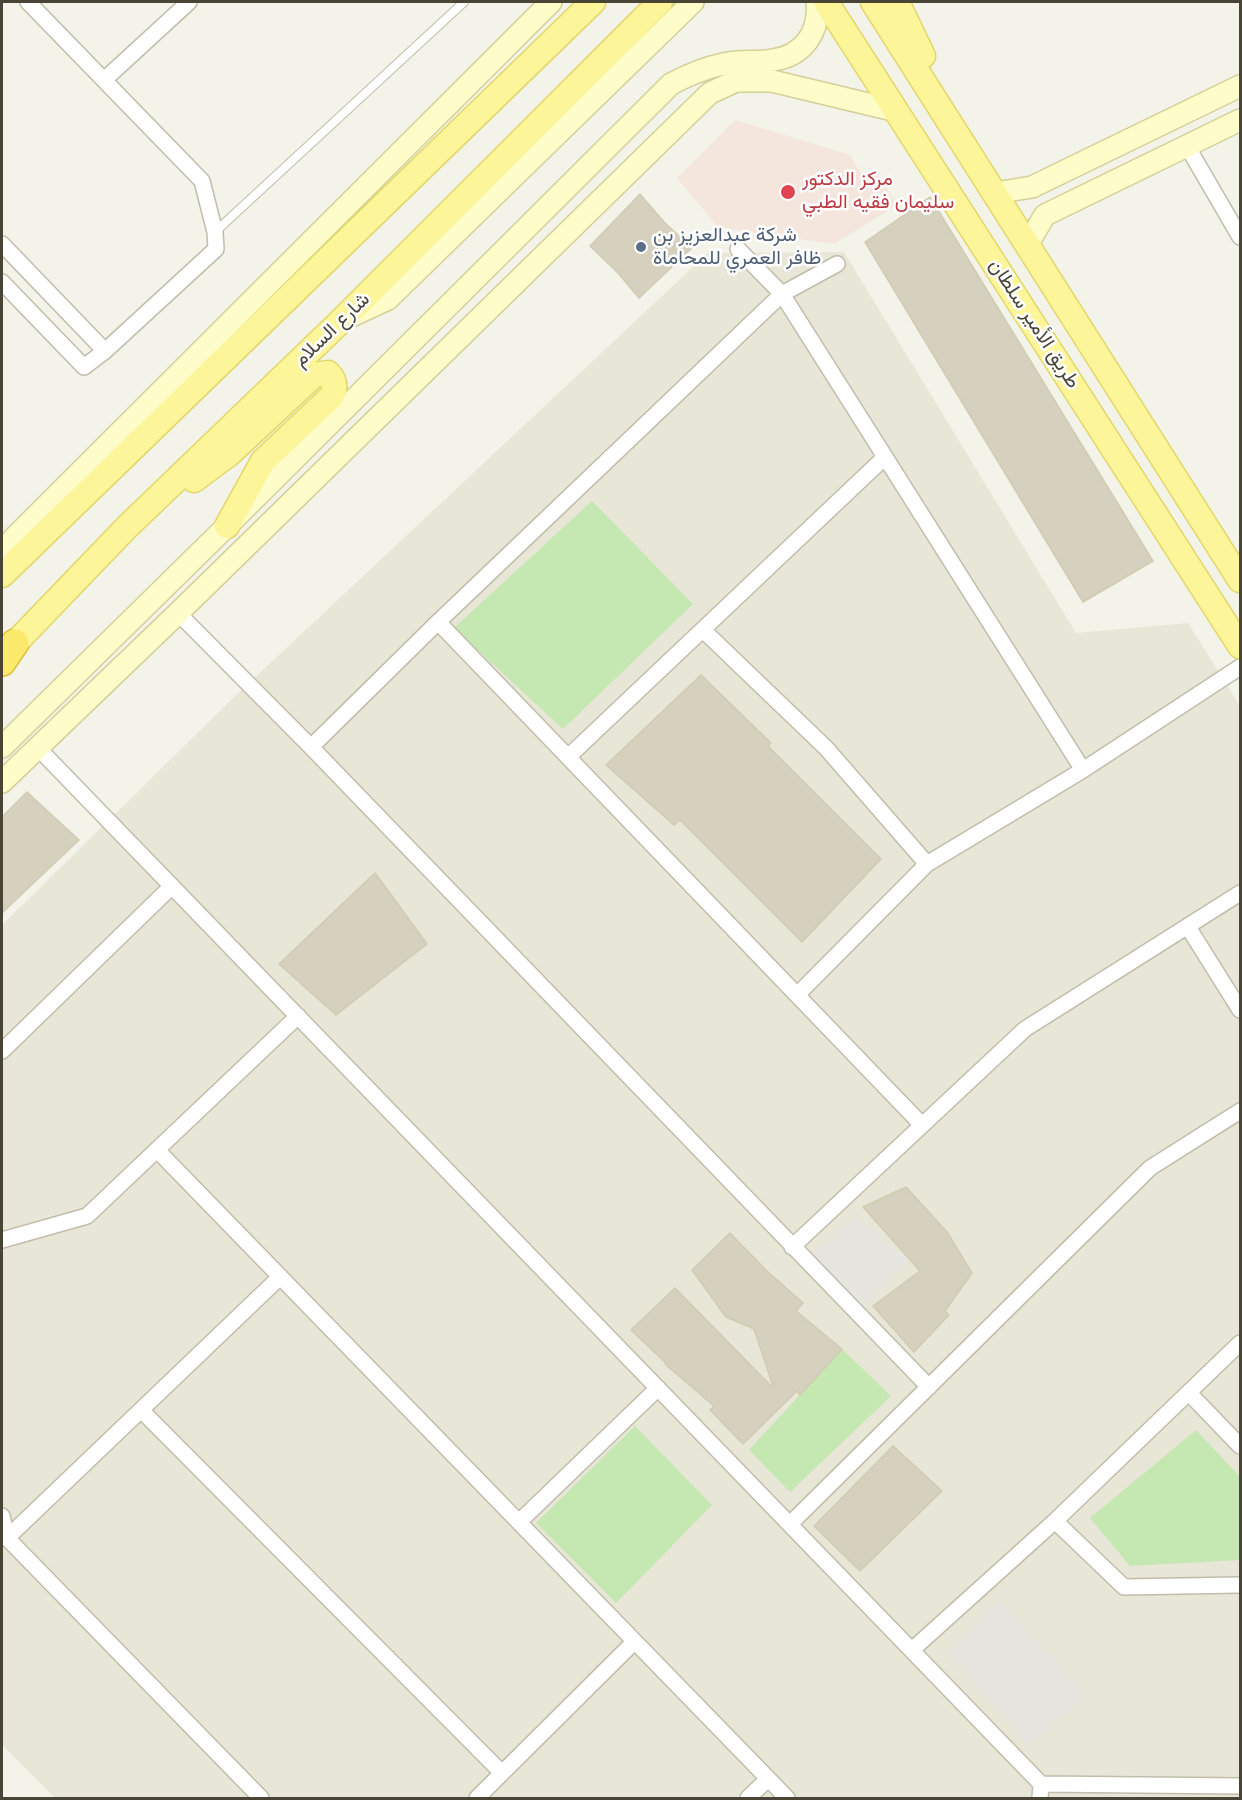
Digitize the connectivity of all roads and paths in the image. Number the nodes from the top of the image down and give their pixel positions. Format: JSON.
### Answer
{"nodes":[{"id":1,"x":28,"y":2,"type":"edge"},
{"id":2,"x":189,"y":2,"type":"edge"},
{"id":3,"x":464,"y":2,"type":"edge"},
{"id":4,"x":551,"y":2,"type":"edge"},
{"id":5,"x":594,"y":2,"type":"edge"},
{"id":6,"x":660,"y":2,"type":"edge"},
{"id":7,"x":693,"y":2,"type":"edge"},
{"id":8,"x":817,"y":2,"type":"edge"},
{"id":9,"x":826,"y":2,"type":"edge"},
{"id":10,"x":873,"y":2,"type":"edge"},
{"id":11,"x":897,"y":2,"type":"edge"},
{"id":12,"x":104,"y":80,"type":"junction"},
{"id":13,"x":1240,"y":86,"type":"edge"},
{"id":14,"x":897,"y":111,"type":"junction"},
{"id":15,"x":1240,"y":120,"type":"edge"},
{"id":16,"x":1187,"y":146,"type":"junction"},
{"id":17,"x":971,"y":156,"type":"junction"},
{"id":18,"x":994,"y":193,"type":"junction"},
{"id":19,"x":215,"y":232,"type":"junction"},
{"id":20,"x":1240,"y":237,"type":"edge"},
{"id":21,"x":2,"y":244,"type":"edge"},
{"id":22,"x":1027,"y":245,"type":"junction"},
{"id":23,"x":738,"y":249,"type":"dead end"},
{"id":24,"x":837,"y":264,"type":"dead end"},
{"id":25,"x":2,"y":282,"type":"edge"},
{"id":26,"x":782,"y":294,"type":"junction"},
{"id":27,"x":344,"y":319,"type":"junction"},
{"id":28,"x":105,"y":351,"type":"junction"},
{"id":29,"x":885,"y":457,"type":"junction"},
{"id":30,"x":227,"y":526,"type":"junction"},
{"id":31,"x":126,"y":528,"type":"junction"},
{"id":32,"x":2,"y":553,"type":"edge"},
{"id":33,"x":2,"y":575,"type":"edge"},
{"id":34,"x":1240,"y":580,"type":"edge"},
{"id":35,"x":178,"y":613,"type":"junction"},
{"id":36,"x":438,"y":622,"type":"junction"},
{"id":37,"x":703,"y":630,"type":"junction"},
{"id":38,"x":1240,"y":646,"type":"edge"},
{"id":39,"x":6,"y":654,"type":"edge"},
{"id":40,"x":1240,"y":666,"type":"edge"},
{"id":41,"x":2,"y":747,"type":"edge"},
{"id":42,"x":311,"y":747,"type":"junction"},
{"id":43,"x":38,"y":748,"type":"junction"},
{"id":44,"x":568,"y":757,"type":"junction"},
{"id":45,"x":1083,"y":770,"type":"junction"},
{"id":46,"x":2,"y":782,"type":"edge"},
{"id":47,"x":927,"y":864,"type":"junction"},
{"id":48,"x":172,"y":886,"type":"junction"},
{"id":49,"x":1240,"y":894,"type":"edge"},
{"id":50,"x":1188,"y":927,"type":"junction"},
{"id":51,"x":797,"y":994,"type":"junction"},
{"id":52,"x":1240,"y":1010,"type":"edge"},
{"id":53,"x":298,"y":1016,"type":"junction"},
{"id":54,"x":2,"y":1051,"type":"edge"},
{"id":55,"x":1240,"y":1112,"type":"edge"},
{"id":56,"x":922,"y":1125,"type":"junction"},
{"id":57,"x":157,"y":1150,"type":"junction"},
{"id":58,"x":2,"y":1240,"type":"edge"},
{"id":59,"x":792,"y":1247,"type":"junction"},
{"id":60,"x":280,"y":1277,"type":"junction"},
{"id":61,"x":1240,"y":1343,"type":"edge"},
{"id":62,"x":929,"y":1387,"type":"junction"},
{"id":63,"x":658,"y":1388,"type":"junction"},
{"id":64,"x":1189,"y":1393,"type":"junction"},
{"id":65,"x":141,"y":1410,"type":"junction"},
{"id":66,"x":1240,"y":1446,"type":"edge"},
{"id":67,"x":2,"y":1516,"type":"edge"},
{"id":68,"x":1055,"y":1521,"type":"junction"},
{"id":69,"x":519,"y":1522,"type":"junction"},
{"id":70,"x":790,"y":1524,"type":"junction"},
{"id":71,"x":7,"y":1538,"type":"junction"},
{"id":72,"x":1240,"y":1585,"type":"edge"},
{"id":73,"x":634,"y":1642,"type":"junction"},
{"id":74,"x":913,"y":1649,"type":"junction"},
{"id":75,"x":502,"y":1773,"type":"junction"},
{"id":76,"x":768,"y":1779,"type":"junction"},
{"id":77,"x":1240,"y":1786,"type":"edge"},
{"id":78,"x":1041,"y":1791,"type":"edge"},
{"id":79,"x":261,"y":1798,"type":"edge"},
{"id":80,"x":477,"y":1798,"type":"edge"},
{"id":81,"x":748,"y":1798,"type":"edge"},
{"id":82,"x":787,"y":1798,"type":"edge"}],
"edges":[{"from":1,"to":12,"type":"street"},
{"from":2,"to":12,"type":"street"},
{"from":3,"to":19,"type":"lane"},
{"from":4,"to":32,"type":"main road"},
{"from":5,"to":33,"type":"main road"},
{"from":6,"to":27,"type":"main road","name":"شارع السلام"},
{"from":7,"to":27,"type":"main road"},
{"from":8,"to":30,"type":"main road"},
{"from":9,"to":14,"type":"main road","name":"طريق الأمير سلطان"},
{"from":10,"to":17,"type":"main road","name":"طريق الأمير سلطان"},
{"from":11,"to":17,"type":"main road"},
{"from":12,"to":19,"type":"street"},
{"from":13,"to":18,"type":"main road"},
{"from":14,"to":35,"type":"main road"},
{"from":14,"to":38,"type":"main road","name":"طريق الأمير سلطان"},
{"from":15,"to":16,"type":"main road"},
{"from":16,"to":20,"type":"street"},
{"from":16,"to":22,"type":"main road"},
{"from":17,"to":18,"type":"main road","name":"طريق الأمير سلطان"},
{"from":18,"to":22,"type":"main road","name":"طريق الأمير سلطان"},
{"from":19,"to":28,"type":"street"},
{"from":21,"to":28,"type":"street"},
{"from":22,"to":34,"type":"main road","name":"طريق الأمير سلطان"},
{"from":23,"to":26,"type":"street"},
{"from":24,"to":26,"type":"street"},
{"from":25,"to":28,"type":"street"},
{"from":26,"to":29,"type":"street"},
{"from":26,"to":36,"type":"street"},
{"from":27,"to":31,"type":"main road","name":"شارع السلام"},
{"from":29,"to":37,"type":"street"},
{"from":29,"to":45,"type":"street"},
{"from":30,"to":31,"type":"main road"},
{"from":30,"to":41,"type":"main road"},
{"from":31,"to":39,"type":"main road","name":"شارع السلام"},
{"from":35,"to":42,"type":"street"},
{"from":35,"to":43,"type":"main road"},
{"from":36,"to":42,"type":"street"},
{"from":36,"to":44,"type":"street"},
{"from":37,"to":44,"type":"street"},
{"from":37,"to":47,"type":"street"},
{"from":40,"to":45,"type":"street"},
{"from":42,"to":59,"type":"street"},
{"from":43,"to":46,"type":"main road"},
{"from":43,"to":48,"type":"street"},
{"from":44,"to":51,"type":"street"},
{"from":45,"to":47,"type":"street"},
{"from":47,"to":51,"type":"street"},
{"from":48,"to":53,"type":"street"},
{"from":48,"to":54,"type":"street"},
{"from":49,"to":50,"type":"street"},
{"from":50,"to":52,"type":"street"},
{"from":50,"to":56,"type":"street"},
{"from":51,"to":56,"type":"street"},
{"from":53,"to":57,"type":"street"},
{"from":53,"to":63,"type":"street"},
{"from":55,"to":62,"type":"street"},
{"from":56,"to":59,"type":"street"},
{"from":57,"to":58,"type":"street"},
{"from":57,"to":60,"type":"street"},
{"from":59,"to":62,"type":"street"},
{"from":60,"to":65,"type":"street"},
{"from":60,"to":69,"type":"street"},
{"from":61,"to":64,"type":"street"},
{"from":62,"to":70,"type":"street"},
{"from":63,"to":69,"type":"street"},
{"from":63,"to":70,"type":"street"},
{"from":64,"to":66,"type":"street"},
{"from":64,"to":68,"type":"street"},
{"from":65,"to":71,"type":"street"},
{"from":65,"to":75,"type":"street"},
{"from":67,"to":71,"type":"street"},
{"from":68,"to":72,"type":"street"},
{"from":68,"to":74,"type":"street"},
{"from":69,"to":73,"type":"street"},
{"from":70,"to":74,"type":"street"},
{"from":71,"to":79,"type":"street"},
{"from":73,"to":75,"type":"street"},
{"from":73,"to":76,"type":"street"},
{"from":74,"to":78,"type":"street"},
{"from":75,"to":80,"type":"street"},
{"from":76,"to":81,"type":"street"},
{"from":76,"to":82,"type":"street"},
{"from":77,"to":78,"type":"street"}]}
